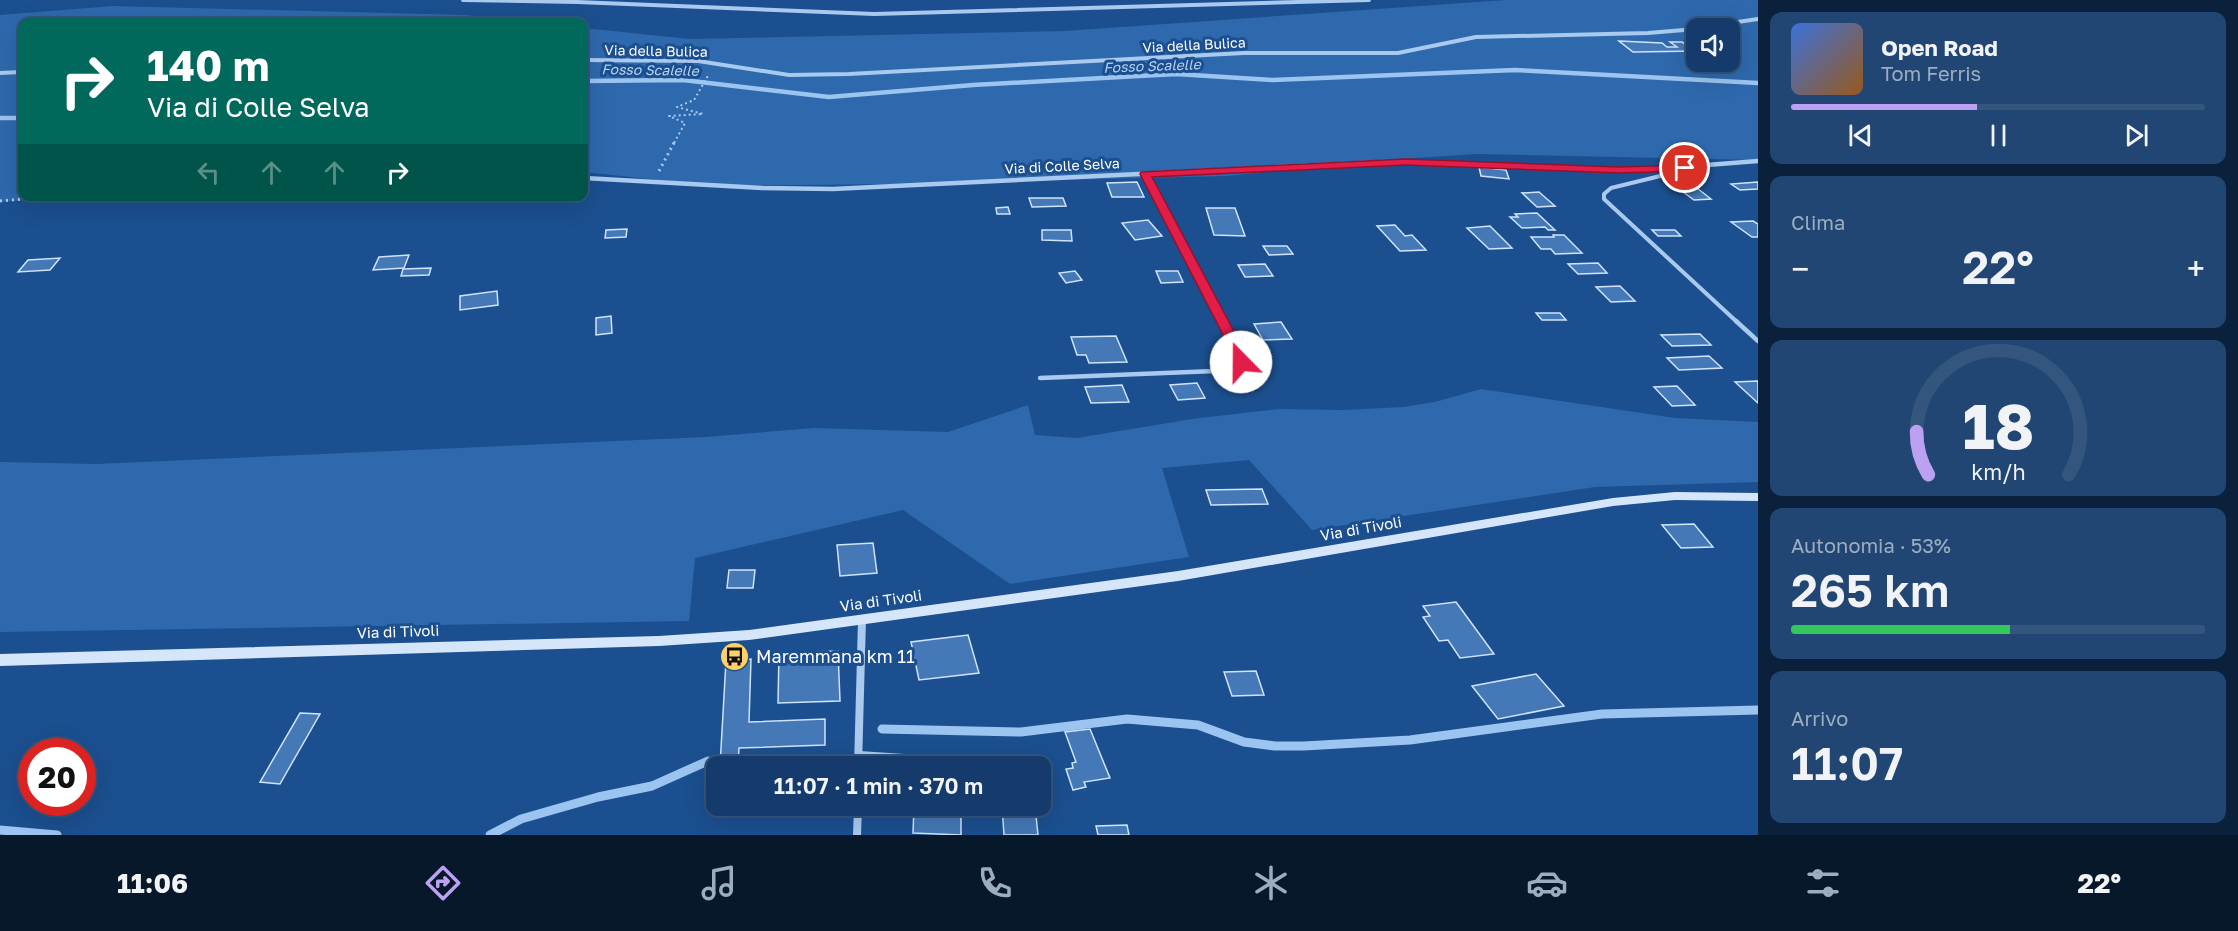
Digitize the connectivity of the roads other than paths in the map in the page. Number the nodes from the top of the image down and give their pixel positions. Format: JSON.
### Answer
{"nodes":[{"id":1,"x":463,"y":0,"type":"edge"},
{"id":2,"x":1369,"y":0,"type":"edge"},
{"id":3,"x":1758,"y":20,"type":"edge"},
{"id":4,"x":1740,"y":23,"type":"edge"},
{"id":5,"x":1686,"y":30,"type":"edge"},
{"id":6,"x":588,"y":60,"type":"edge"},
{"id":7,"x":18,"y":72,"type":"edge"},
{"id":8,"x":0,"y":73,"type":"edge"},
{"id":9,"x":1758,"y":161,"type":"edge"},
{"id":10,"x":1693,"y":168,"type":"junction"},
{"id":11,"x":1145,"y":174,"type":"junction"},
{"id":12,"x":588,"y":178,"type":"edge"},
{"id":13,"x":1758,"y":341,"type":"edge"},
{"id":14,"x":1040,"y":378,"type":"dead end"},
{"id":15,"x":1758,"y":496,"type":"edge"},
{"id":16,"x":862,"y":620,"type":"junction"},
{"id":17,"x":0,"y":660,"type":"edge"},
{"id":18,"x":859,"y":756,"type":"edge"},
{"id":19,"x":858,"y":816,"type":"edge"},
{"id":20,"x":857,"y":835,"type":"edge"}],
"edges":[{"from":1,"to":2,"type":"street"},
{"from":3,"to":4,"type":"street","name":"Via della Bulica"},
{"from":5,"to":6,"type":"street","name":"Via della Bulica"},
{"from":7,"to":8,"type":"street"},
{"from":9,"to":10,"type":"street","name":"Via di Colle Selva"},
{"from":10,"to":11,"type":"street","name":"Via di Colle Selva"},
{"from":10,"to":13,"type":"lane"},
{"from":11,"to":12,"type":"street","name":"Via di Colle Selva"},
{"from":11,"to":14,"type":"lane"},
{"from":15,"to":16,"type":"main road","name":"Via di Tivoli"},
{"from":16,"to":17,"type":"main road","name":"Via di Tivoli"},
{"from":16,"to":18,"type":"street"},
{"from":19,"to":20,"type":"street"}]}
